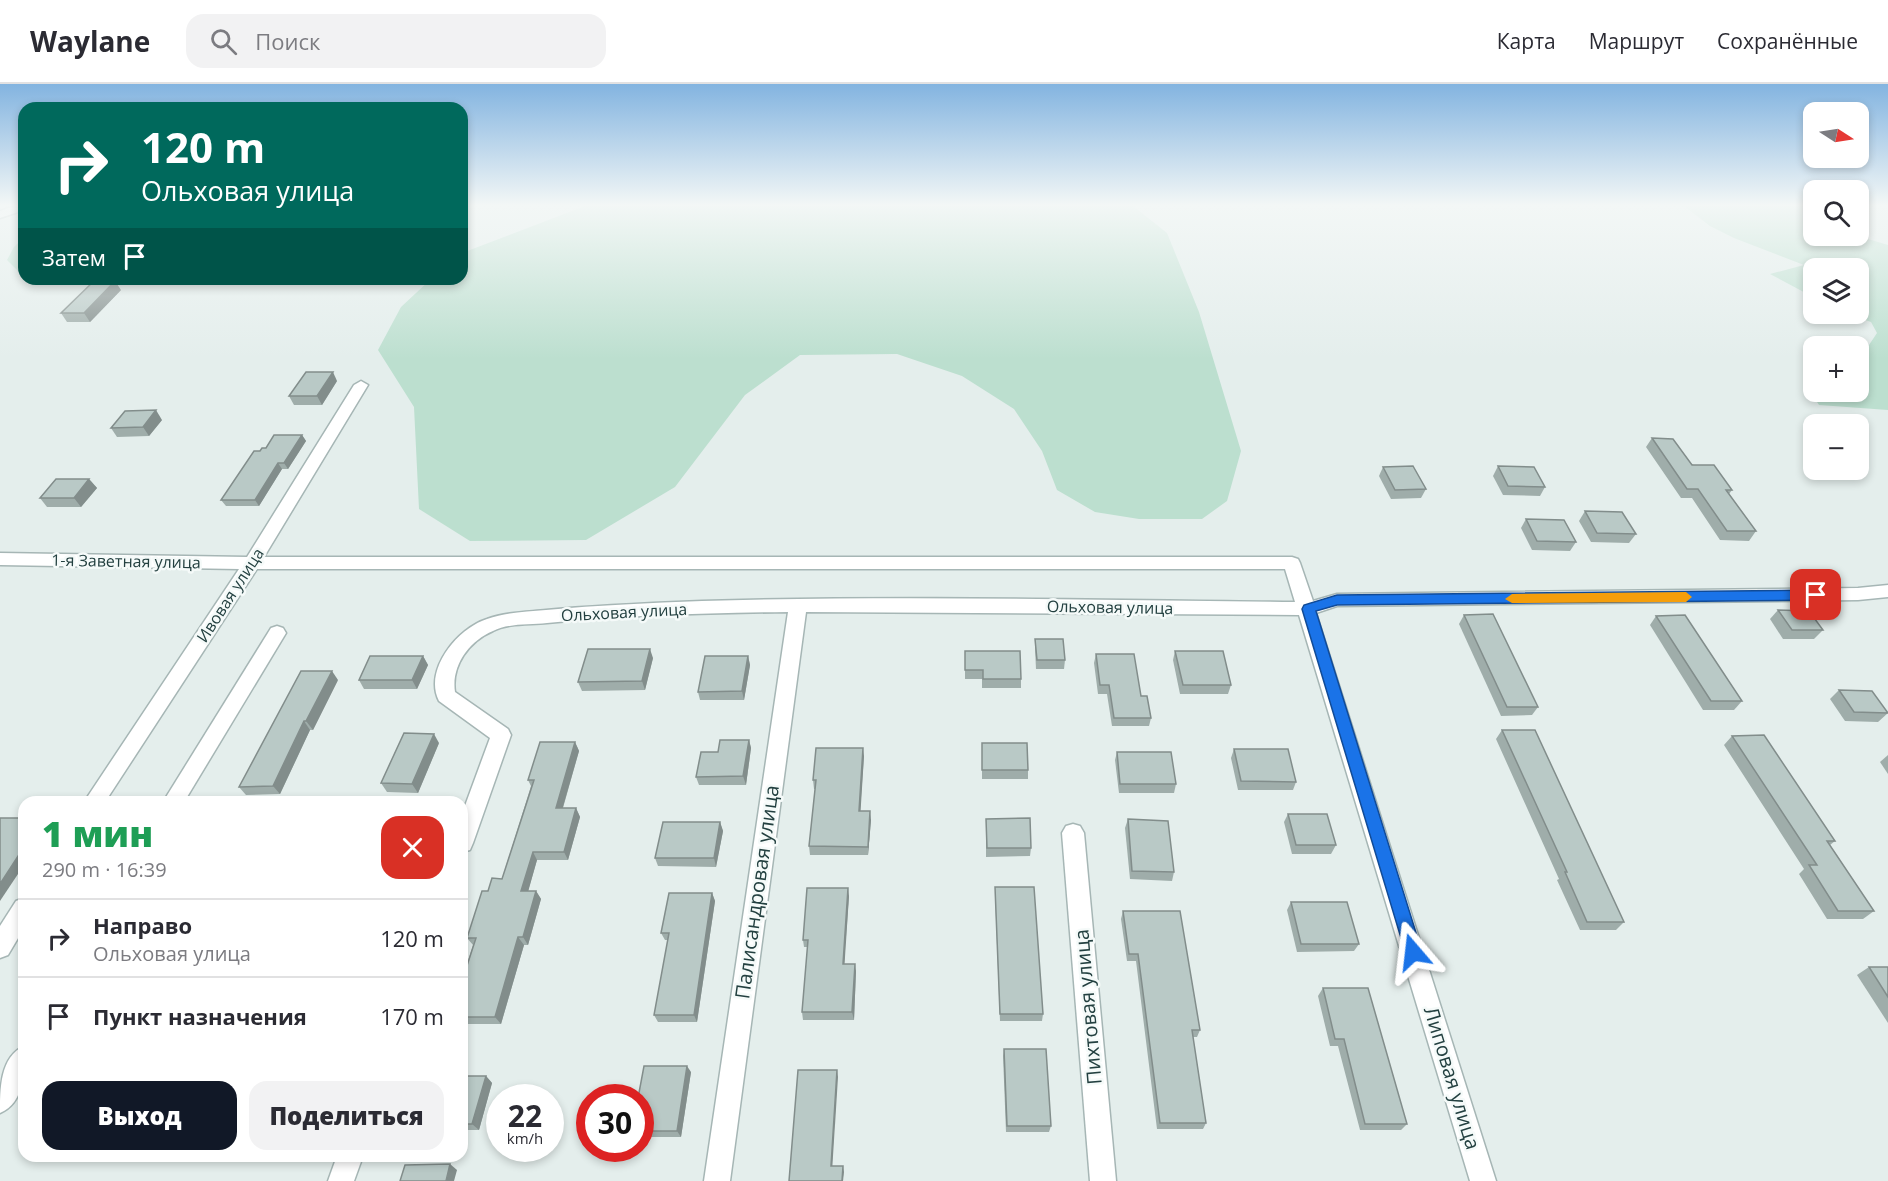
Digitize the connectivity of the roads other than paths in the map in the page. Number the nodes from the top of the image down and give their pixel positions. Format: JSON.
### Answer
{"nodes":[{"id":1,"x":361,"y":385,"type":"dead end"},
{"id":2,"x":0,"y":560,"type":"edge"},
{"id":3,"x":1292,"y":563,"type":"joint"},
{"id":4,"x":252,"y":564,"type":"junction"},
{"id":5,"x":1888,"y":591,"type":"edge"},
{"id":6,"x":798,"y":604,"type":"junction"},
{"id":7,"x":1308,"y":609,"type":"junction"},
{"id":8,"x":277,"y":633,"type":"dead end"},
{"id":9,"x":98,"y":796,"type":"edge"},
{"id":10,"x":177,"y":796,"type":"edge"},
{"id":11,"x":468,"y":826,"type":"edge"},
{"id":12,"x":1073,"y":833,"type":"dead end"},
{"id":13,"x":18,"y":918,"type":"edge"},
{"id":14,"x":0,"y":948,"type":"edge"},
{"id":15,"x":18,"y":1068,"type":"edge"},
{"id":16,"x":0,"y":1100,"type":"edge"},
{"id":17,"x":348,"y":1162,"type":"edge"},
{"id":18,"x":341,"y":1181,"type":"edge"},
{"id":19,"x":717,"y":1181,"type":"edge"},
{"id":20,"x":1102,"y":1181,"type":"edge"},
{"id":21,"x":1483,"y":1181,"type":"edge"}],
"edges":[{"from":1,"to":4,"type":"street","name":"Ивовая улица"},
{"from":2,"to":4,"type":"street","name":"1-я Заветная улица"},
{"from":3,"to":4,"type":"street","name":"1-я Заветная улица"},
{"from":3,"to":7,"type":"street","name":"Липовая улица"},
{"from":4,"to":9,"type":"street","name":"Ивовая улица"},
{"from":5,"to":7,"type":"street","name":"Ольховая улица"},
{"from":6,"to":7,"type":"street","name":"Ольховая улица"},
{"from":6,"to":11,"type":"street","name":"Ольховая улица"},
{"from":6,"to":19,"type":"street","name":"Палисандровая улица"},
{"from":7,"to":21,"type":"street","name":"Липовая улица"},
{"from":8,"to":10,"type":"street"},
{"from":12,"to":20,"type":"street","name":"Пихтовая улица"},
{"from":13,"to":14,"type":"street"},
{"from":15,"to":16,"type":"street"},
{"from":17,"to":18,"type":"street"}]}
